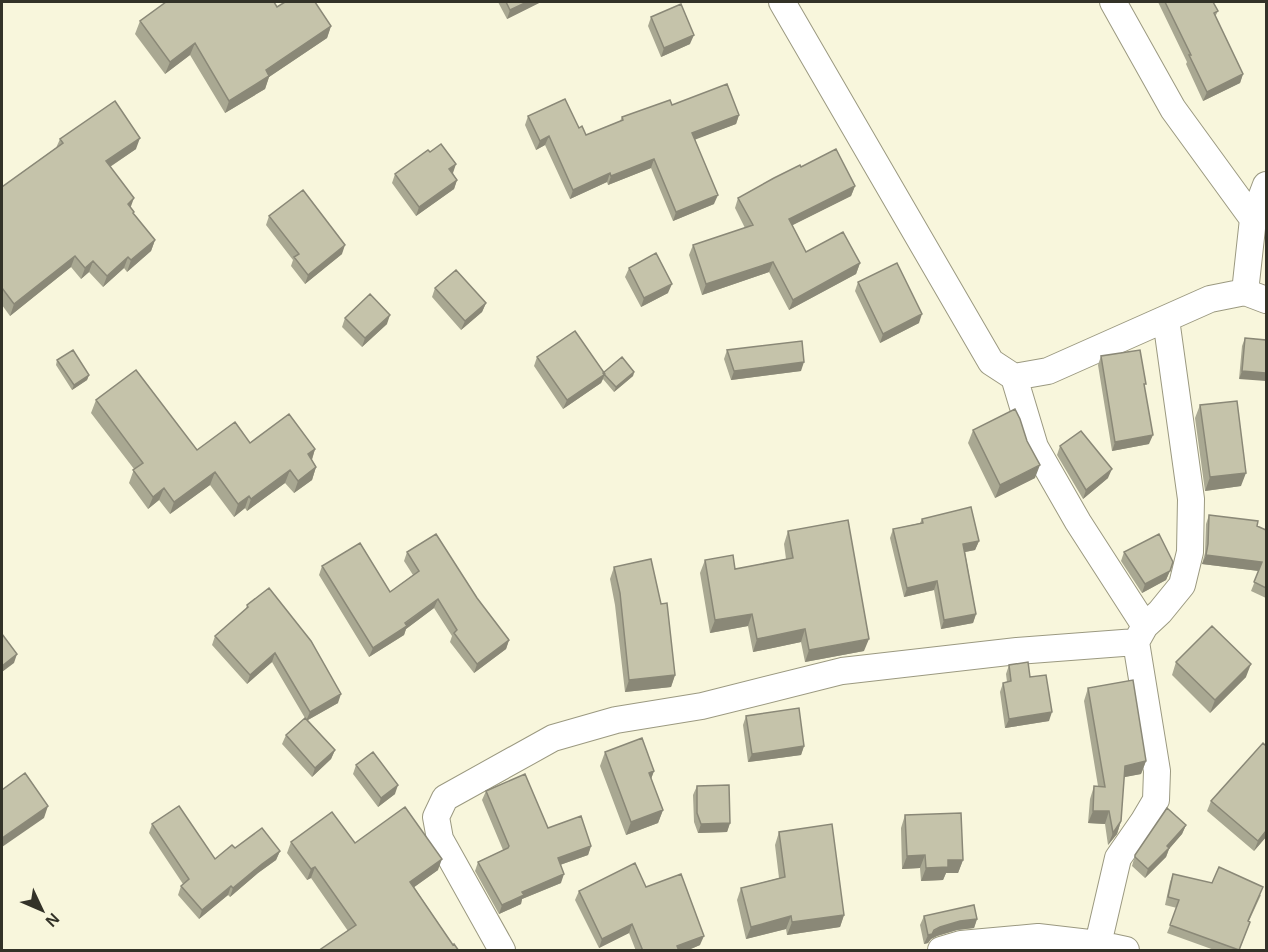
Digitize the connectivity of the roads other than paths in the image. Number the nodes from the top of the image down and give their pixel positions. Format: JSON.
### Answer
{"nodes":[{"id":1,"x":782,"y":2,"type":"edge"},
{"id":2,"x":1113,"y":2,"type":"edge"},
{"id":3,"x":1266,"y":185,"type":"edge"},
{"id":4,"x":1253,"y":219,"type":"junction"},
{"id":5,"x":1256,"y":296,"type":"edge"},
{"id":6,"x":1166,"y":319,"type":"junction"},
{"id":7,"x":1014,"y":377,"type":"junction"},
{"id":8,"x":1141,"y":634,"type":"junction"},
{"id":9,"x":1098,"y":944,"type":"junction"},
{"id":10,"x":502,"y":951,"type":"edge"},
{"id":11,"x":942,"y":951,"type":"edge"},
{"id":12,"x":1126,"y":951,"type":"edge"}],
"edges":[{"from":1,"to":7,"type":"street"},
{"from":2,"to":4,"type":"street"},
{"from":3,"to":4,"type":"street"},
{"from":4,"to":5,"type":"street"},
{"from":5,"to":6,"type":"street"},
{"from":6,"to":7,"type":"street"},
{"from":6,"to":8,"type":"street"},
{"from":7,"to":8,"type":"street"},
{"from":8,"to":9,"type":"street"},
{"from":8,"to":10,"type":"street"},
{"from":9,"to":11,"type":"street"},
{"from":9,"to":12,"type":"street"}]}
